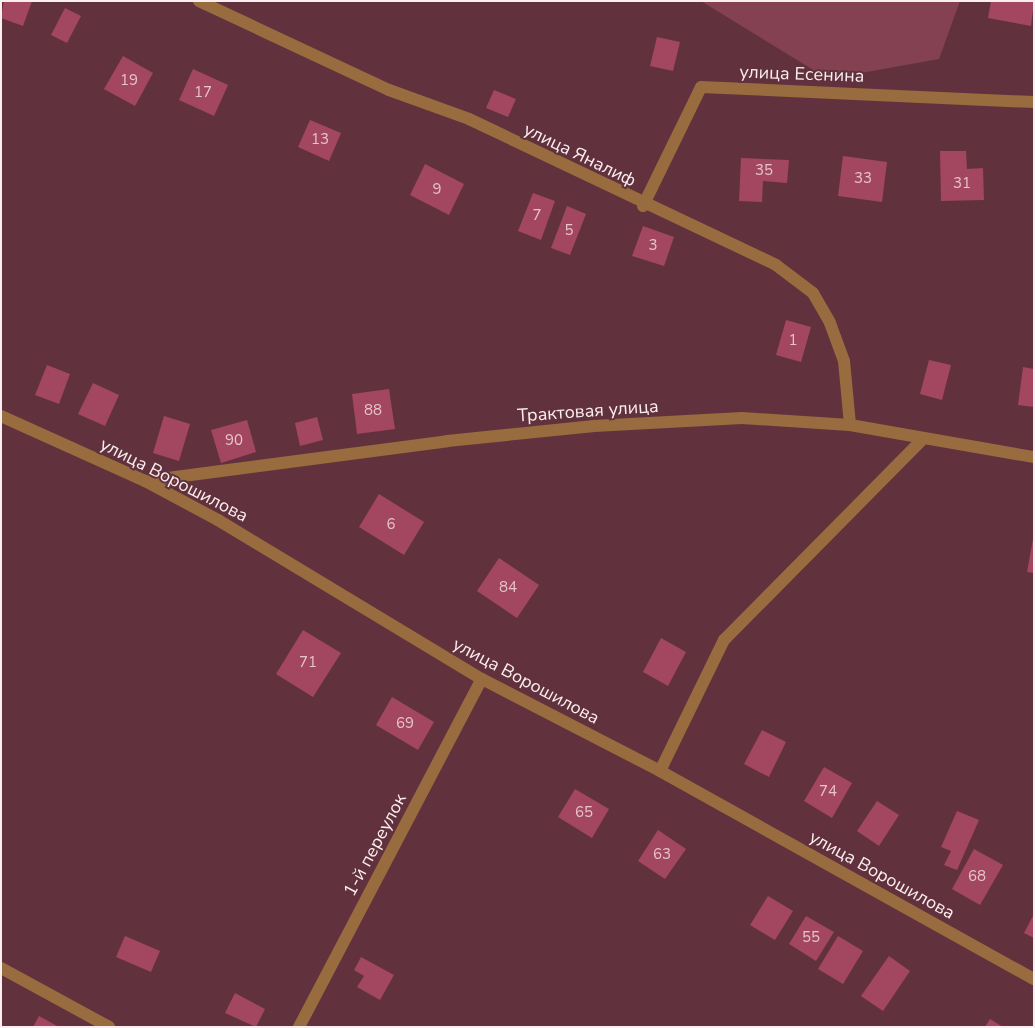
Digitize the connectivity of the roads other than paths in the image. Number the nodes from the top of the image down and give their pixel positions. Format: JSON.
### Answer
{"nodes":[{"id":1,"x":199,"y":1,"type":"edge"},
{"id":2,"x":1034,"y":102,"type":"edge"},
{"id":3,"x":643,"y":206,"type":"junction"},
{"id":4,"x":1,"y":416,"type":"edge"},
{"id":5,"x":850,"y":425,"type":"junction"},
{"id":6,"x":923,"y":439,"type":"junction"},
{"id":7,"x":1034,"y":457,"type":"edge"},
{"id":8,"x":145,"y":481,"type":"junction"},
{"id":9,"x":482,"y":679,"type":"junction"},
{"id":10,"x":660,"y":771,"type":"junction"},
{"id":11,"x":1,"y":968,"type":"edge"},
{"id":12,"x":1034,"y":979,"type":"edge"},
{"id":13,"x":103,"y":1025,"type":"edge"},
{"id":14,"x":299,"y":1027,"type":"edge"}],
"edges":[{"from":1,"to":3,"type":"street","name":"улица Яналиф"},
{"from":2,"to":3,"type":"street","name":"улица Есенина"},
{"from":3,"to":5,"type":"street","name":"улица Яналиф"},
{"from":4,"to":8,"type":"street","name":"улица Ворошилова"},
{"from":5,"to":6,"type":"street","name":"Трактовая улица"},
{"from":5,"to":8,"type":"street","name":"Трактовая улица"},
{"from":6,"to":7,"type":"street","name":"Трактовая улица"},
{"from":6,"to":10,"type":"street"},
{"from":8,"to":9,"type":"street","name":"улица Ворошилова"},
{"from":9,"to":10,"type":"street","name":"улица Ворошилова"},
{"from":9,"to":14,"type":"street","name":"1-й переулок"},
{"from":10,"to":12,"type":"street","name":"улица Ворошилова"},
{"from":11,"to":13,"type":"street"}]}
